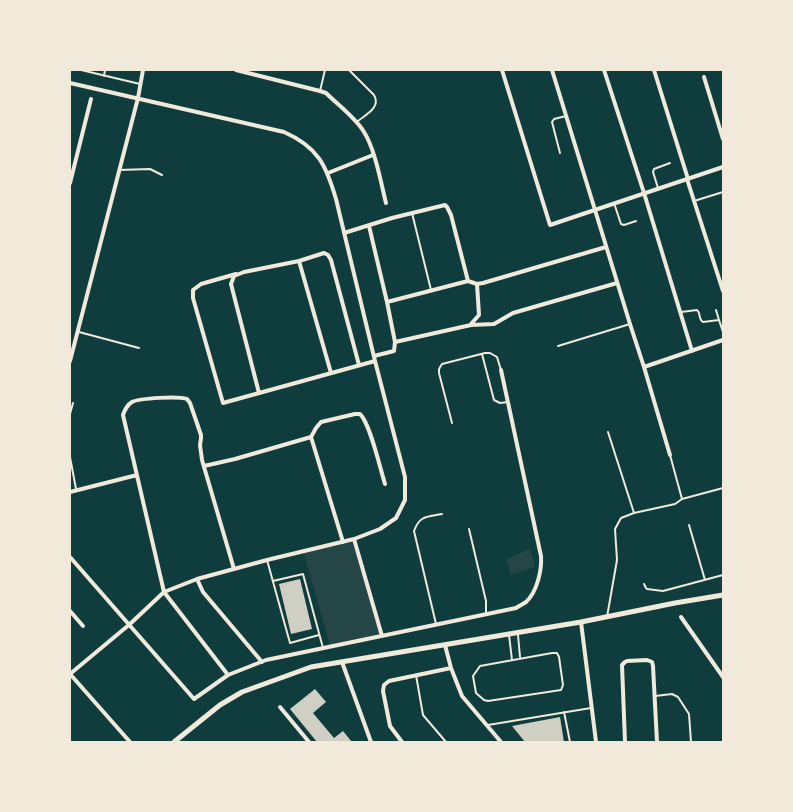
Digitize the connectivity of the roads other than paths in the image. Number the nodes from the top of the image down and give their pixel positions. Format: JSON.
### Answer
{"nodes":[{"id":1,"x":81,"y":70,"type":"edge"},
{"id":2,"x":105,"y":70,"type":"edge"},
{"id":3,"x":143,"y":70,"type":"edge"},
{"id":4,"x":236,"y":70,"type":"edge"},
{"id":5,"x":326,"y":70,"type":"edge"},
{"id":6,"x":350,"y":70,"type":"edge"},
{"id":7,"x":502,"y":70,"type":"edge"},
{"id":8,"x":552,"y":70,"type":"edge"},
{"id":9,"x":604,"y":70,"type":"edge"},
{"id":10,"x":654,"y":70,"type":"edge"},
{"id":11,"x":104,"y":76,"type":"junction"},
{"id":12,"x":704,"y":76,"type":"dead end"},
{"id":13,"x":70,"y":83,"type":"edge"},
{"id":14,"x":140,"y":84,"type":"junction"},
{"id":15,"x":320,"y":91,"type":"junction"},
{"id":16,"x":138,"y":98,"type":"junction"},
{"id":17,"x":91,"y":99,"type":"dead end"},
{"id":18,"x":566,"y":116,"type":"junction"},
{"id":19,"x":357,"y":123,"type":"junction"},
{"id":20,"x":723,"y":139,"type":"edge"},
{"id":21,"x":560,"y":153,"type":"dead end"},
{"id":22,"x":373,"y":155,"type":"junction"},
{"id":23,"x":670,"y":163,"type":"dead end"},
{"id":24,"x":722,"y":167,"type":"edge"},
{"id":25,"x":119,"y":170,"type":"junction"},
{"id":26,"x":328,"y":173,"type":"junction"},
{"id":27,"x":723,"y":173,"type":"edge"},
{"id":28,"x":162,"y":175,"type":"dead end"},
{"id":29,"x":687,"y":179,"type":"junction"},
{"id":30,"x":70,"y":183,"type":"edge"},
{"id":31,"x":658,"y":188,"type":"junction"},
{"id":32,"x":723,"y":192,"type":"edge"},
{"id":33,"x":644,"y":193,"type":"junction"},
{"id":34,"x":694,"y":201,"type":"junction"},
{"id":35,"x":386,"y":203,"type":"dead end"},
{"id":36,"x":614,"y":203,"type":"junction"},
{"id":37,"x":595,"y":210,"type":"junction"},
{"id":38,"x":412,"y":213,"type":"junction"},
{"id":39,"x":636,"y":221,"type":"dead end"},
{"id":40,"x":369,"y":226,"type":"junction"},
{"id":41,"x":344,"y":233,"type":"junction"},
{"id":42,"x":606,"y":246,"type":"junction"},
{"id":43,"x":299,"y":261,"type":"junction"},
{"id":44,"x":237,"y":274,"type":"junction"},
{"id":45,"x":468,"y":281,"type":"junction"},
{"id":46,"x":617,"y":283,"type":"junction"},
{"id":47,"x":476,"y":284,"type":"junction"},
{"id":48,"x":431,"y":290,"type":"junction"},
{"id":49,"x":723,"y":291,"type":"edge"},
{"id":50,"x":387,"y":302,"type":"junction"},
{"id":51,"x":716,"y":310,"type":"dead end"},
{"id":52,"x":680,"y":312,"type":"junction"},
{"id":53,"x":719,"y":320,"type":"junction"},
{"id":54,"x":630,"y":324,"type":"junction"},
{"id":55,"x":471,"y":325,"type":"junction"},
{"id":56,"x":78,"y":332,"type":"junction"},
{"id":57,"x":723,"y":332,"type":"edge"},
{"id":58,"x":723,"y":340,"type":"edge"},
{"id":59,"x":395,"y":342,"type":"junction"},
{"id":60,"x":558,"y":346,"type":"dead end"},
{"id":61,"x":139,"y":348,"type":"dead end"},
{"id":62,"x":692,"y":351,"type":"junction"},
{"id":63,"x":482,"y":354,"type":"junction"},
{"id":64,"x":375,"y":358,"type":"junction"},
{"id":65,"x":70,"y":361,"type":"edge"},
{"id":66,"x":359,"y":365,"type":"junction"},
{"id":67,"x":644,"y":367,"type":"junction"},
{"id":68,"x":501,"y":370,"type":"joint"},
{"id":69,"x":331,"y":373,"type":"junction"},
{"id":70,"x":259,"y":393,"type":"junction"},
{"id":71,"x":508,"y":402,"type":"junction"},
{"id":72,"x":74,"y":403,"type":"dead end"},
{"id":73,"x":70,"y":414,"type":"edge"},
{"id":74,"x":452,"y":424,"type":"dead end"},
{"id":75,"x":608,"y":432,"type":"dead end"},
{"id":76,"x":311,"y":437,"type":"junction"},
{"id":77,"x":670,"y":455,"type":"joint"},
{"id":78,"x":70,"y":457,"type":"edge"},
{"id":79,"x":204,"y":466,"type":"junction"},
{"id":80,"x":137,"y":475,"type":"junction"},
{"id":81,"x":385,"y":484,"type":"dead end"},
{"id":82,"x":723,"y":488,"type":"edge"},
{"id":83,"x":76,"y":490,"type":"junction"},
{"id":84,"x":70,"y":492,"type":"edge"},
{"id":85,"x":682,"y":499,"type":"junction"},
{"id":86,"x":634,"y":513,"type":"junction"},
{"id":87,"x":442,"y":514,"type":"dead end"},
{"id":88,"x":689,"y":524,"type":"dead end"},
{"id":89,"x":469,"y":529,"type":"dead end"},
{"id":90,"x":354,"y":539,"type":"junction"},
{"id":91,"x":342,"y":542,"type":"junction"},
{"id":92,"x":70,"y":557,"type":"edge"},
{"id":93,"x":267,"y":560,"type":"junction"},
{"id":94,"x":234,"y":569,"type":"junction"},
{"id":95,"x":723,"y":575,"type":"edge"},
{"id":96,"x":197,"y":579,"type":"junction"},
{"id":97,"x":705,"y":580,"type":"junction"},
{"id":98,"x":273,"y":581,"type":"junction"},
{"id":99,"x":644,"y":584,"type":"dead end"},
{"id":100,"x":164,"y":592,"type":"junction"},
{"id":101,"x":723,"y":595,"type":"edge"},
{"id":102,"x":70,"y":611,"type":"edge"},
{"id":103,"x":486,"y":614,"type":"junction"},
{"id":104,"x":607,"y":617,"type":"junction"},
{"id":105,"x":681,"y":617,"type":"dead end"},
{"id":106,"x":581,"y":622,"type":"junction"},
{"id":107,"x":130,"y":624,"type":"junction"},
{"id":108,"x":436,"y":624,"type":"junction"},
{"id":109,"x":84,"y":626,"type":"dead end"},
{"id":110,"x":518,"y":632,"type":"junction"},
{"id":111,"x":509,"y":634,"type":"junction"},
{"id":112,"x":320,"y":635,"type":"junction"},
{"id":113,"x":382,"y":636,"type":"junction"},
{"id":114,"x":445,"y":645,"type":"junction"},
{"id":115,"x":323,"y":648,"type":"junction"},
{"id":116,"x":520,"y":658,"type":"junction"},
{"id":117,"x":512,"y":660,"type":"junction"},
{"id":118,"x":262,"y":662,"type":"junction"},
{"id":119,"x":342,"y":662,"type":"junction"},
{"id":120,"x":451,"y":668,"type":"junction"},
{"id":121,"x":70,"y":674,"type":"edge"},
{"id":122,"x":228,"y":675,"type":"junction"},
{"id":123,"x":416,"y":676,"type":"junction"},
{"id":124,"x":723,"y":677,"type":"edge"},
{"id":125,"x":655,"y":696,"type":"junction"},
{"id":126,"x":280,"y":707,"type":"dead end"},
{"id":127,"x":592,"y":708,"type":"junction"},
{"id":128,"x":564,"y":712,"type":"junction"},
{"id":129,"x":487,"y":725,"type":"junction"},
{"id":130,"x":130,"y":742,"type":"edge"},
{"id":131,"x":174,"y":742,"type":"edge"},
{"id":132,"x":309,"y":742,"type":"edge"},
{"id":133,"x":371,"y":742,"type":"edge"},
{"id":134,"x":402,"y":742,"type":"edge"},
{"id":135,"x":446,"y":742,"type":"edge"},
{"id":136,"x":501,"y":742,"type":"edge"},
{"id":137,"x":570,"y":742,"type":"edge"},
{"id":138,"x":596,"y":742,"type":"edge"},
{"id":139,"x":625,"y":742,"type":"edge"},
{"id":140,"x":657,"y":742,"type":"edge"},
{"id":141,"x":692,"y":742,"type":"edge"}],
"edges":[{"from":1,"to":11,"type":"lane"},
{"from":2,"to":11,"type":"lane"},
{"from":3,"to":14,"type":"street"},
{"from":4,"to":15,"type":"street"},
{"from":5,"to":15,"type":"lane"},
{"from":6,"to":19,"type":"lane"},
{"from":7,"to":37,"type":"street"},
{"from":8,"to":18,"type":"street"},
{"from":9,"to":33,"type":"street"},
{"from":10,"to":29,"type":"street"},
{"from":11,"to":14,"type":"lane"},
{"from":12,"to":20,"type":"street"},
{"from":13,"to":16,"type":"street"},
{"from":14,"to":16,"type":"street"},
{"from":15,"to":19,"type":"street"},
{"from":16,"to":25,"type":"street"},
{"from":16,"to":26,"type":"street"},
{"from":17,"to":30,"type":"street"},
{"from":18,"to":21,"type":"lane"},
{"from":18,"to":37,"type":"street"},
{"from":19,"to":22,"type":"street"},
{"from":22,"to":26,"type":"street"},
{"from":22,"to":35,"type":"street"},
{"from":23,"to":31,"type":"lane"},
{"from":24,"to":27,"type":"lane"},
{"from":24,"to":29,"type":"street"},
{"from":25,"to":28,"type":"lane"},
{"from":25,"to":56,"type":"street"},
{"from":26,"to":41,"type":"street"},
{"from":29,"to":31,"type":"street"},
{"from":29,"to":34,"type":"street"},
{"from":31,"to":33,"type":"street"},
{"from":32,"to":34,"type":"lane"},
{"from":33,"to":36,"type":"street"},
{"from":33,"to":52,"type":"street"},
{"from":34,"to":49,"type":"street"},
{"from":36,"to":37,"type":"street"},
{"from":36,"to":39,"type":"lane"},
{"from":37,"to":42,"type":"street"},
{"from":38,"to":40,"type":"street"},
{"from":38,"to":45,"type":"street"},
{"from":38,"to":48,"type":"lane"},
{"from":40,"to":41,"type":"street"},
{"from":40,"to":50,"type":"street"},
{"from":41,"to":64,"type":"street"},
{"from":42,"to":46,"type":"street"},
{"from":42,"to":47,"type":"street"},
{"from":43,"to":44,"type":"street"},
{"from":43,"to":66,"type":"street"},
{"from":43,"to":69,"type":"street"},
{"from":44,"to":70,"type":"street"},
{"from":44,"to":70,"type":"street"},
{"from":45,"to":47,"type":"street"},
{"from":45,"to":48,"type":"street"},
{"from":46,"to":54,"type":"street"},
{"from":46,"to":55,"type":"street"},
{"from":47,"to":55,"type":"street"},
{"from":48,"to":50,"type":"street"},
{"from":50,"to":59,"type":"street"},
{"from":51,"to":53,"type":"lane"},
{"from":52,"to":53,"type":"lane"},
{"from":52,"to":62,"type":"street"},
{"from":53,"to":57,"type":"lane"},
{"from":54,"to":60,"type":"lane"},
{"from":54,"to":67,"type":"street"},
{"from":55,"to":59,"type":"street"},
{"from":56,"to":61,"type":"lane"},
{"from":56,"to":65,"type":"street"},
{"from":58,"to":62,"type":"street"},
{"from":59,"to":64,"type":"street"},
{"from":62,"to":67,"type":"street"},
{"from":63,"to":68,"type":"lane"},
{"from":63,"to":71,"type":"lane"},
{"from":63,"to":74,"type":"lane"},
{"from":64,"to":66,"type":"street"},
{"from":64,"to":90,"type":"street"},
{"from":66,"to":69,"type":"street"},
{"from":67,"to":77,"type":"street"},
{"from":68,"to":71,"type":"street"},
{"from":69,"to":70,"type":"street"},
{"from":71,"to":103,"type":"street"},
{"from":72,"to":73,"type":"lane"},
{"from":75,"to":86,"type":"lane"},
{"from":76,"to":79,"type":"street"},
{"from":76,"to":81,"type":"street"},
{"from":76,"to":91,"type":"street"},
{"from":77,"to":85,"type":"lane"},
{"from":78,"to":83,"type":"lane"},
{"from":79,"to":80,"type":"street"},
{"from":79,"to":94,"type":"street"},
{"from":80,"to":83,"type":"street"},
{"from":80,"to":100,"type":"street"},
{"from":82,"to":85,"type":"lane"},
{"from":83,"to":84,"type":"street"},
{"from":85,"to":86,"type":"lane"},
{"from":86,"to":104,"type":"lane"},
{"from":87,"to":108,"type":"lane"},
{"from":88,"to":97,"type":"lane"},
{"from":89,"to":103,"type":"lane"},
{"from":90,"to":91,"type":"street"},
{"from":90,"to":113,"type":"street"},
{"from":91,"to":93,"type":"street"},
{"from":92,"to":107,"type":"street"},
{"from":93,"to":94,"type":"street"},
{"from":93,"to":98,"type":"lane"},
{"from":94,"to":96,"type":"street"},
{"from":95,"to":97,"type":"lane"},
{"from":96,"to":100,"type":"street"},
{"from":96,"to":118,"type":"street"},
{"from":97,"to":99,"type":"lane"},
{"from":98,"to":112,"type":"lane"},
{"from":98,"to":112,"type":"lane"},
{"from":100,"to":107,"type":"street"},
{"from":100,"to":122,"type":"street"},
{"from":101,"to":104,"type":"street"},
{"from":102,"to":109,"type":"street"},
{"from":103,"to":108,"type":"street"},
{"from":104,"to":106,"type":"street"},
{"from":105,"to":124,"type":"street"},
{"from":106,"to":110,"type":"street"},
{"from":106,"to":127,"type":"street"},
{"from":107,"to":121,"type":"street"},
{"from":107,"to":122,"type":"street"},
{"from":108,"to":113,"type":"street"},
{"from":110,"to":111,"type":"street"},
{"from":110,"to":116,"type":"lane"},
{"from":111,"to":114,"type":"street"},
{"from":111,"to":117,"type":"lane"},
{"from":112,"to":115,"type":"lane"},
{"from":113,"to":115,"type":"street"},
{"from":114,"to":119,"type":"street"},
{"from":114,"to":120,"type":"street"},
{"from":115,"to":118,"type":"street"},
{"from":116,"to":117,"type":"lane"},
{"from":116,"to":117,"type":"lane"},
{"from":118,"to":122,"type":"street"},
{"from":119,"to":131,"type":"street"},
{"from":119,"to":133,"type":"street"},
{"from":120,"to":123,"type":"street"},
{"from":120,"to":129,"type":"street"},
{"from":121,"to":130,"type":"street"},
{"from":123,"to":134,"type":"street"},
{"from":123,"to":135,"type":"lane"},
{"from":125,"to":139,"type":"street"},
{"from":125,"to":140,"type":"street"},
{"from":125,"to":141,"type":"lane"},
{"from":126,"to":132,"type":"street"},
{"from":127,"to":128,"type":"lane"},
{"from":127,"to":138,"type":"street"},
{"from":128,"to":129,"type":"lane"},
{"from":128,"to":137,"type":"lane"},
{"from":129,"to":136,"type":"street"}]}
